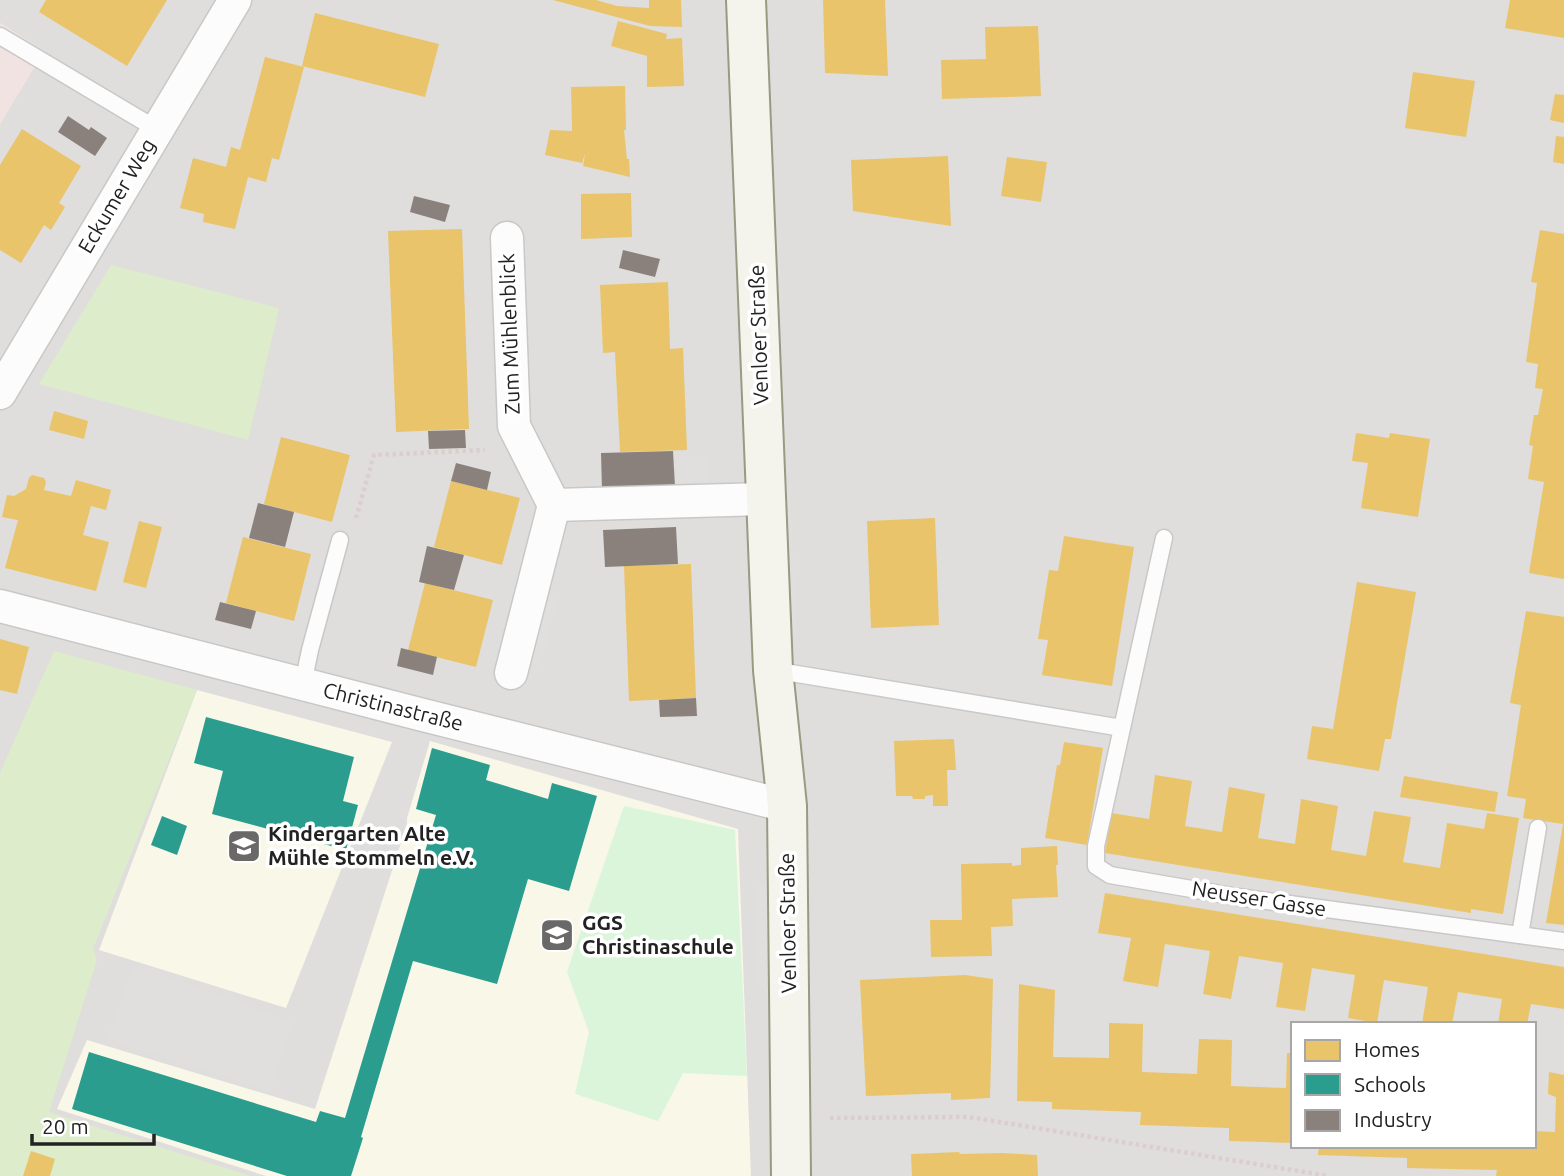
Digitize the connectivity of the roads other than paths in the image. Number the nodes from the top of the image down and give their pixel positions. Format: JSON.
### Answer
{"nodes":[{"id":1,"x":234,"y":0,"type":"edge"},
{"id":2,"x":746,"y":0,"type":"edge"},
{"id":3,"x":0,"y":36,"type":"edge"},
{"id":4,"x":158,"y":130,"type":"junction"},
{"id":5,"x":507,"y":237,"type":"dead end"},
{"id":6,"x":0,"y":393,"type":"edge"},
{"id":7,"x":766,"y":499,"type":"junction"},
{"id":8,"x":554,"y":505,"type":"junction"},
{"id":9,"x":1164,"y":538,"type":"dead end"},
{"id":10,"x":340,"y":540,"type":"road end"},
{"id":11,"x":0,"y":606,"type":"edge"},
{"id":12,"x":774,"y":670,"type":"junction"},
{"id":13,"x":511,"y":673,"type":"dead end"},
{"id":14,"x":303,"y":684,"type":"junction"},
{"id":15,"x":1122,"y":728,"type":"junction"},
{"id":16,"x":787,"y":806,"type":"junction"},
{"id":17,"x":1538,"y":828,"type":"dead end"},
{"id":18,"x":1520,"y":935,"type":"junction"},
{"id":19,"x":1564,"y":941,"type":"edge"},
{"id":20,"x":791,"y":1176,"type":"edge"}],
"edges":[{"from":1,"to":4,"type":"street","name":"Eckumer Weg"},
{"from":2,"to":7,"type":"street","name":"Venloer Straße"},
{"from":3,"to":4,"type":"lane"},
{"from":4,"to":6,"type":"street","name":"Eckumer Weg"},
{"from":5,"to":8,"type":"street","name":"Zum Mühlenblick"},
{"from":7,"to":8,"type":"street"},
{"from":7,"to":12,"type":"street","name":"Venloer Straße"},
{"from":8,"to":13,"type":"street"},
{"from":9,"to":15,"type":"lane"},
{"from":10,"to":14,"type":"lane"},
{"from":11,"to":14,"type":"street","name":"Christinastraße"},
{"from":12,"to":15,"type":"lane"},
{"from":12,"to":16,"type":"street","name":"Venloer Straße"},
{"from":14,"to":16,"type":"street","name":"Christinastraße"},
{"from":15,"to":18,"type":"lane","name":"Neusser Gasse"},
{"from":16,"to":20,"type":"street","name":"Venloer Straße"},
{"from":17,"to":18,"type":"lane"},
{"from":18,"to":19,"type":"lane","name":"Neusser Gasse"}]}
